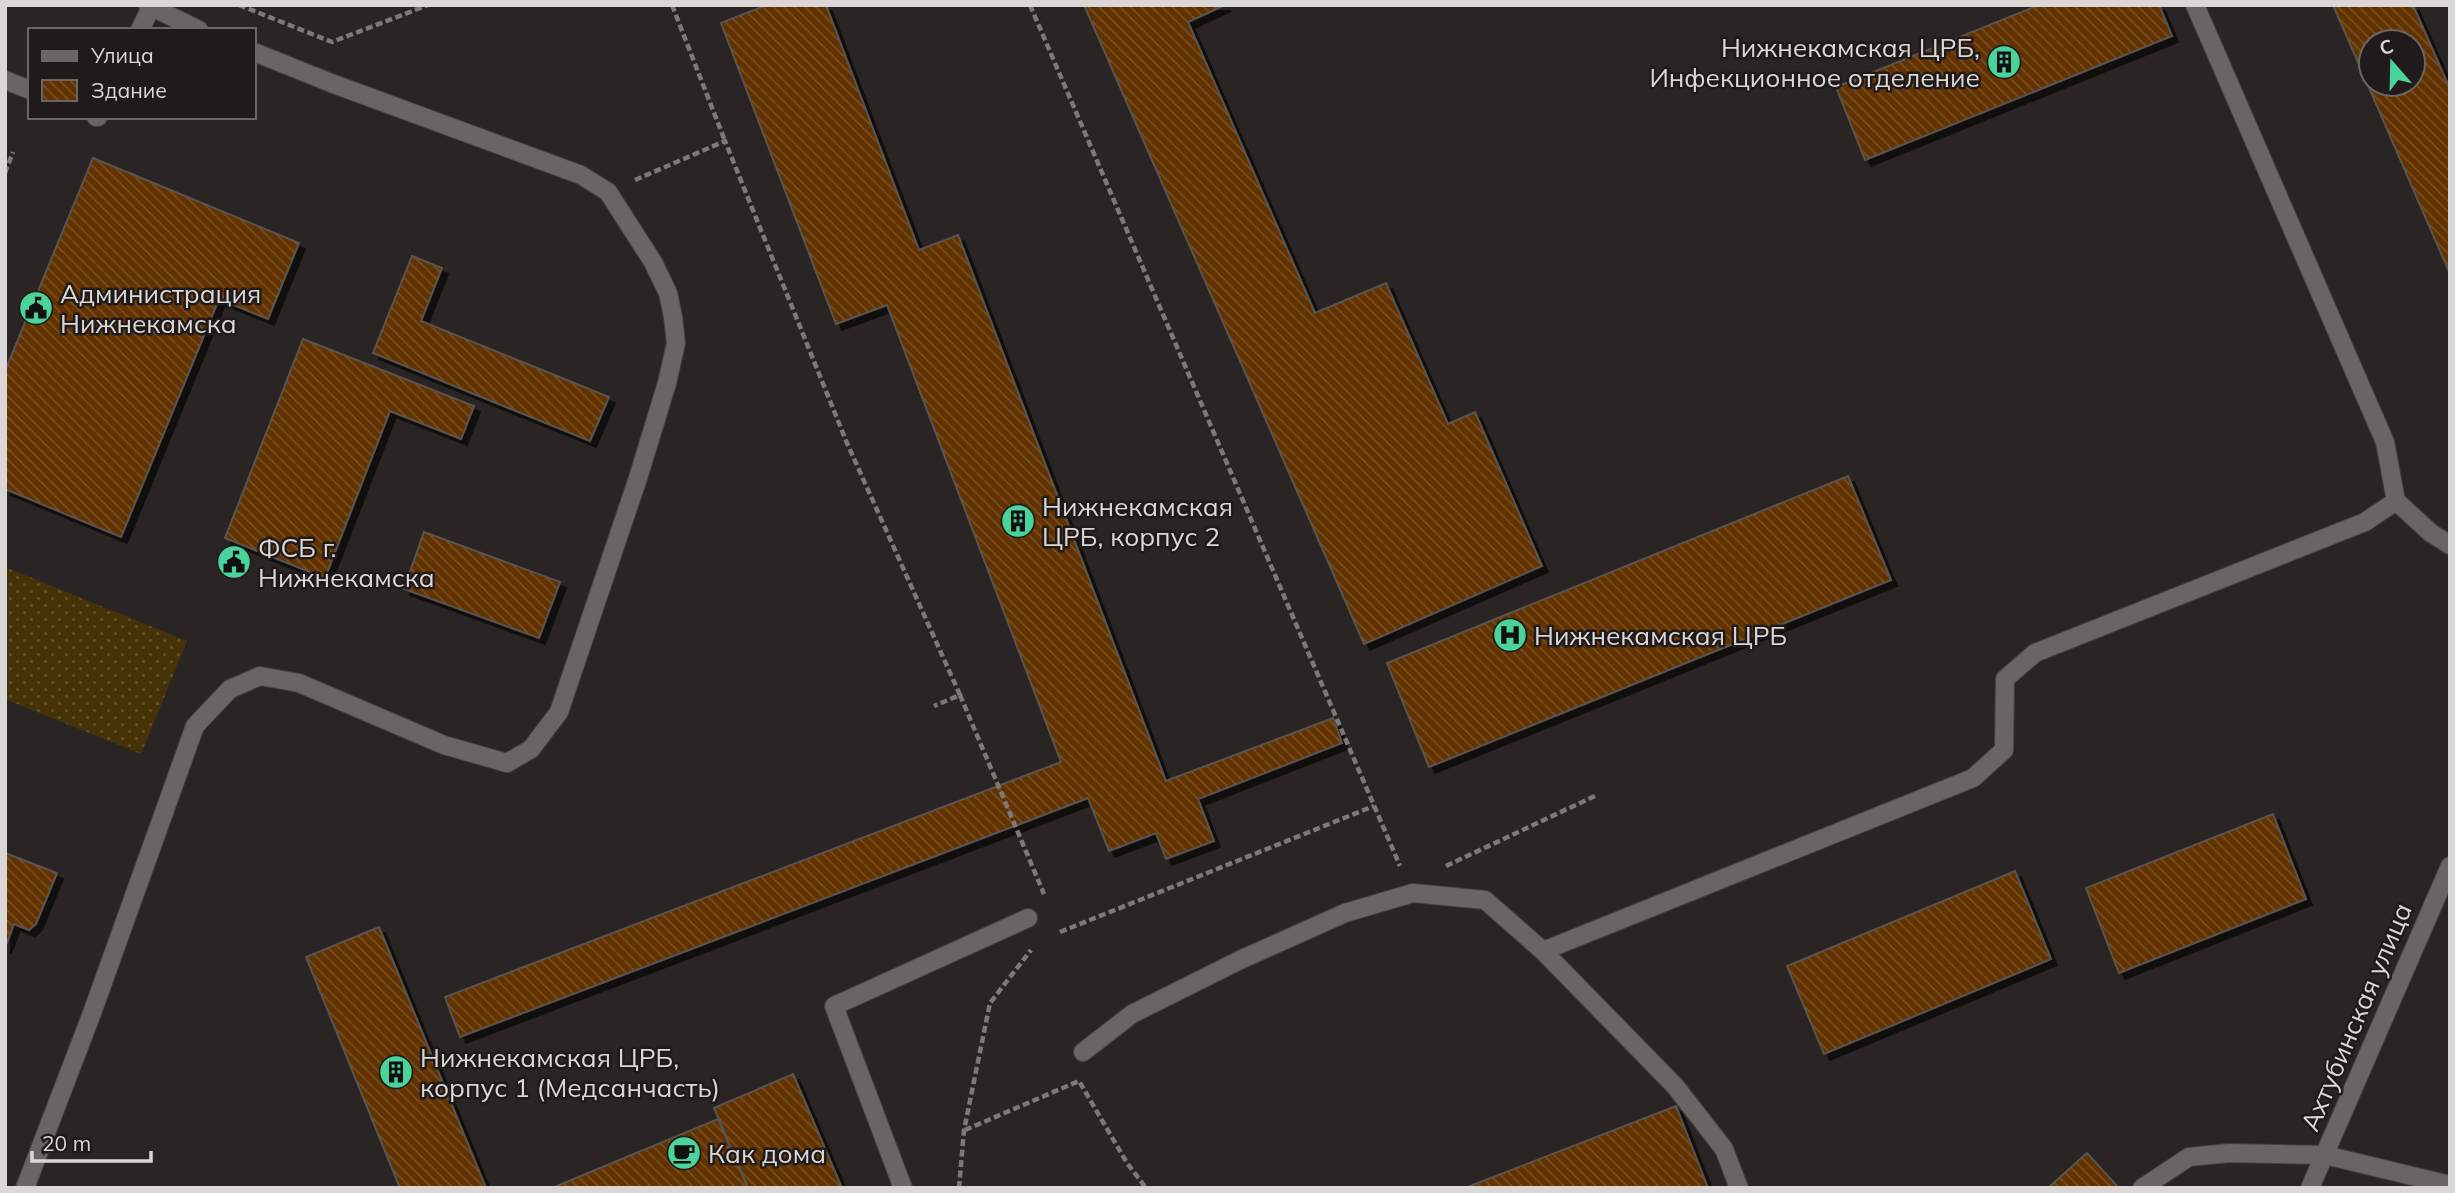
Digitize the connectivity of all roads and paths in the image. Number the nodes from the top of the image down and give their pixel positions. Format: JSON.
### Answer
{"nodes":[{"id":1,"x":239,"y":5,"type":"edge"},
{"id":2,"x":428,"y":5,"type":"edge"},
{"id":3,"x":672,"y":5,"type":"edge"},
{"id":4,"x":1030,"y":5,"type":"edge"},
{"id":5,"x":2195,"y":5,"type":"edge"},
{"id":6,"x":150,"y":6,"type":"edge"},
{"id":7,"x":141,"y":28,"type":"edge"},
{"id":8,"x":195,"y":28,"type":"edge"},
{"id":9,"x":256,"y":53,"type":"edge"},
{"id":10,"x":5,"y":80,"type":"edge"},
{"id":11,"x":28,"y":89,"type":"edge"},
{"id":12,"x":725,"y":141,"type":"junction"},
{"id":13,"x":13,"y":152,"type":"dead end"},
{"id":14,"x":5,"y":173,"type":"edge"},
{"id":15,"x":612,"y":190,"type":"junction"},
{"id":16,"x":2396,"y":501,"type":"junction"},
{"id":17,"x":2450,"y":545,"type":"edge"},
{"id":18,"x":934,"y":706,"type":"dead end"},
{"id":19,"x":1597,"y":795,"type":"dead end"},
{"id":20,"x":1374,"y":806,"type":"junction"},
{"id":21,"x":1446,"y":866,"type":"dead end"},
{"id":22,"x":2450,"y":866,"type":"edge"},
{"id":23,"x":1403,"y":873,"type":"dead end"},
{"id":24,"x":1028,"y":918,"type":"dead end"},
{"id":25,"x":1060,"y":932,"type":"dead end"},
{"id":26,"x":1543,"y":951,"type":"junction"},
{"id":27,"x":1083,"y":1052,"type":"dead end"},
{"id":28,"x":964,"y":1130,"type":"dead end"},
{"id":29,"x":2325,"y":1155,"type":"junction"},
{"id":30,"x":2450,"y":1185,"type":"edge"},
{"id":31,"x":25,"y":1188,"type":"edge"},
{"id":32,"x":904,"y":1188,"type":"edge"},
{"id":33,"x":1146,"y":1188,"type":"edge"},
{"id":34,"x":1739,"y":1188,"type":"edge"},
{"id":35,"x":2142,"y":1188,"type":"edge"},
{"id":36,"x":2311,"y":1188,"type":"edge"}],
"edges":[{"from":1,"to":2,"type":"path"},
{"from":3,"to":12,"type":"path"},
{"from":4,"to":20,"type":"path"},
{"from":5,"to":16,"type":"street"},
{"from":6,"to":7,"type":"street"},
{"from":6,"to":8,"type":"street"},
{"from":9,"to":15,"type":"street"},
{"from":10,"to":11,"type":"street"},
{"from":12,"to":15,"type":"path"},
{"from":12,"to":18,"type":"path"},
{"from":13,"to":14,"type":"path"},
{"from":15,"to":31,"type":"street"},
{"from":16,"to":17,"type":"street"},
{"from":16,"to":26,"type":"street"},
{"from":19,"to":21,"type":"path"},
{"from":20,"to":23,"type":"path"},
{"from":20,"to":25,"type":"path"},
{"from":22,"to":29,"type":"street","name":"Ахтубинская улица"},
{"from":24,"to":32,"type":"street"},
{"from":26,"to":27,"type":"street"},
{"from":26,"to":34,"type":"street"},
{"from":28,"to":33,"type":"path"},
{"from":29,"to":30,"type":"street"},
{"from":29,"to":35,"type":"street"},
{"from":29,"to":36,"type":"street","name":"Ахтубинская улица"}]}
